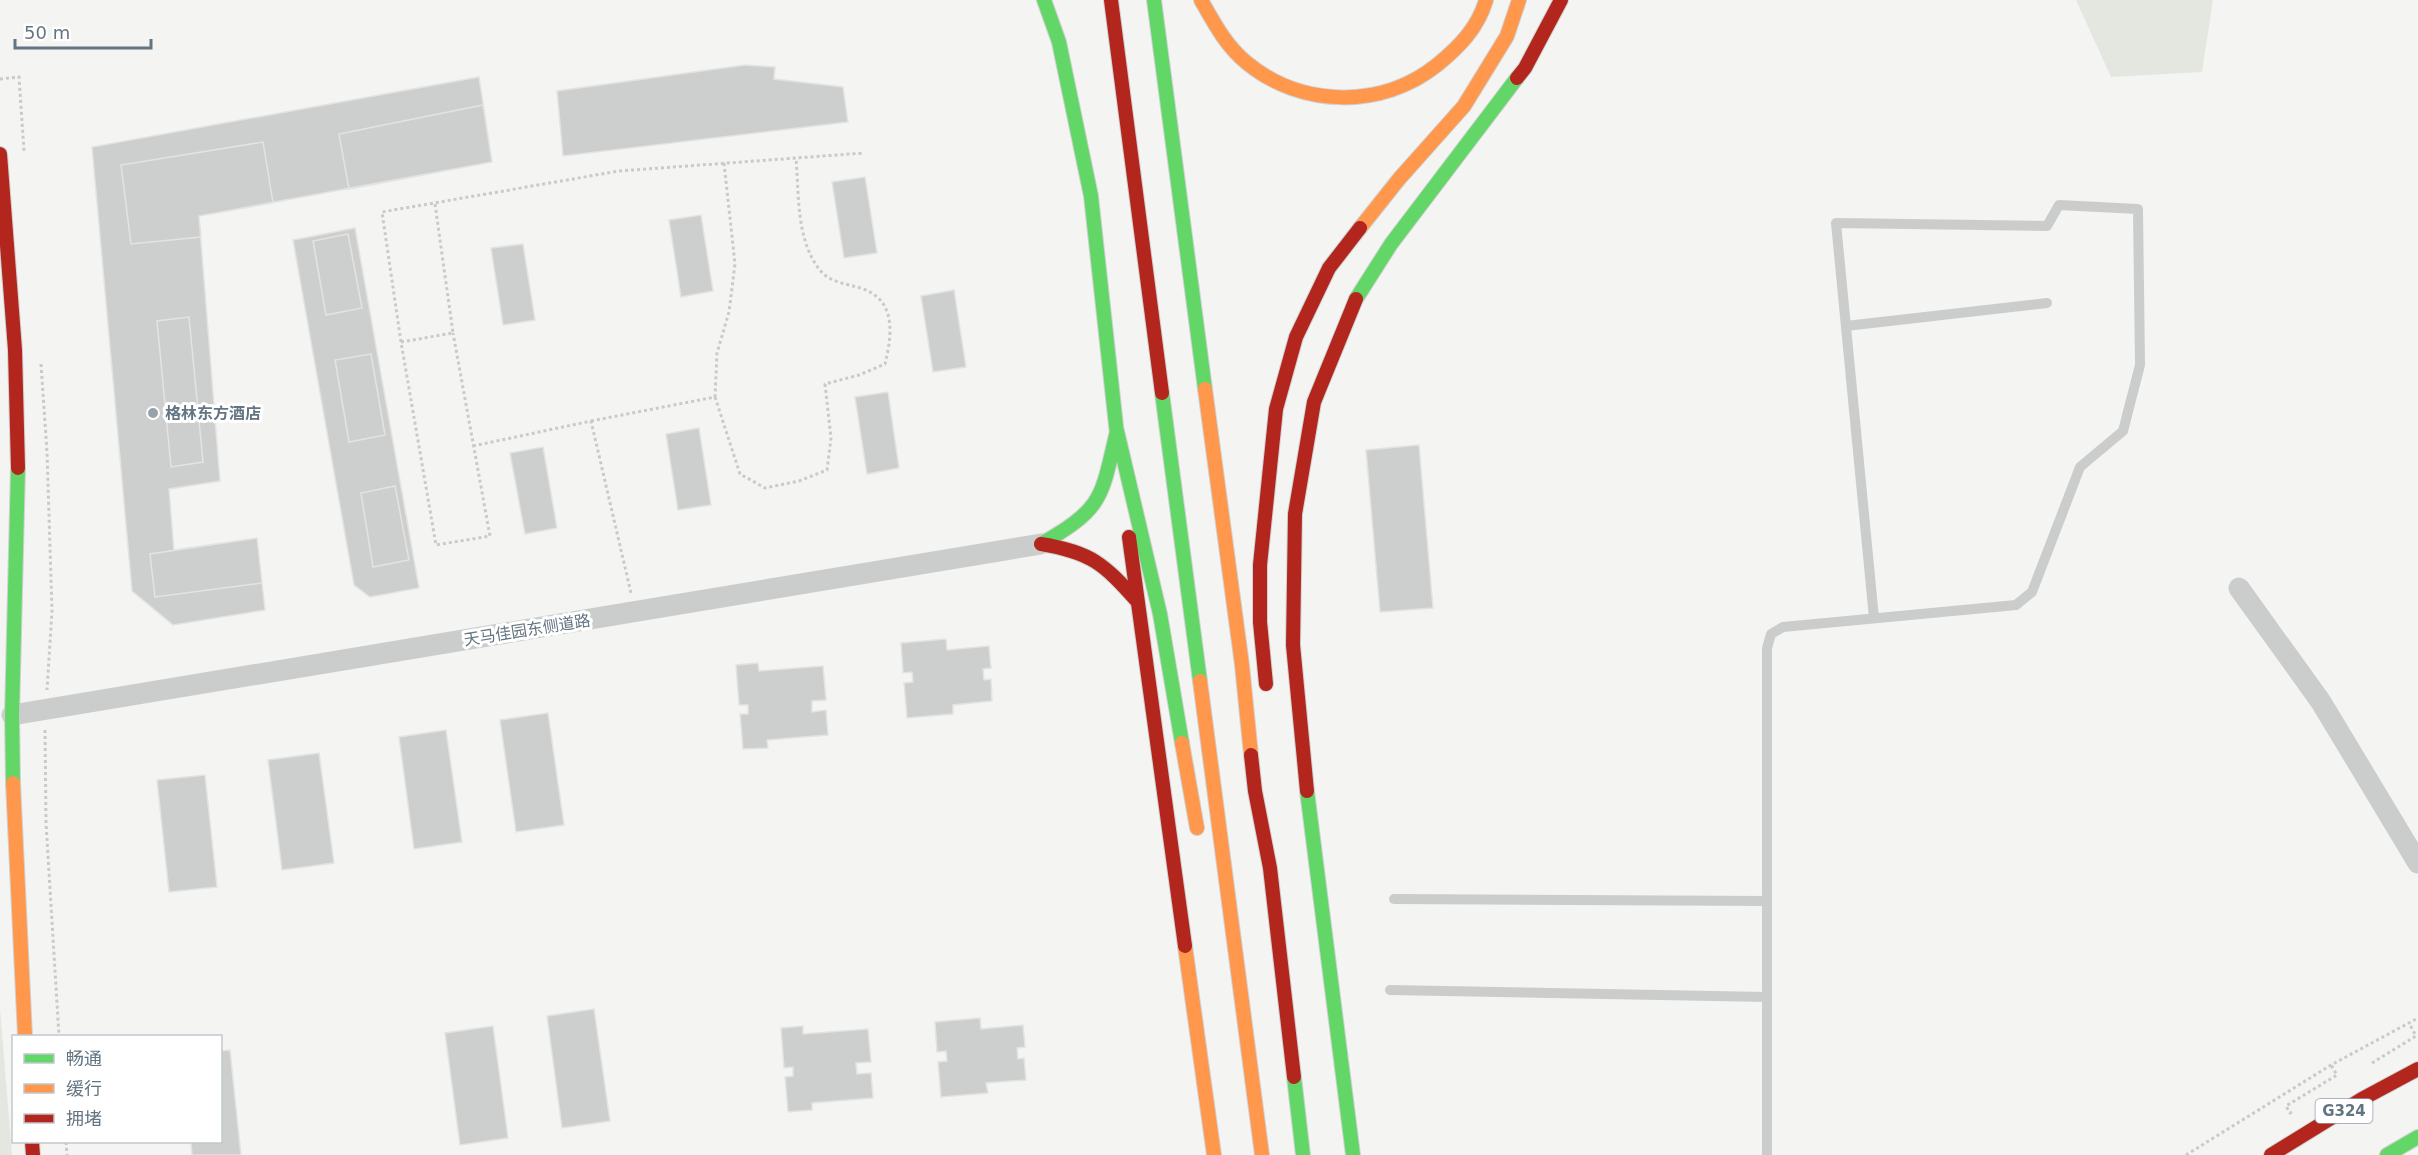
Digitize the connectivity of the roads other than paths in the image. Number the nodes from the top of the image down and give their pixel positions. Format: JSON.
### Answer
{"nodes":[{"id":1,"x":1044,"y":0,"type":"edge"},
{"id":2,"x":1111,"y":0,"type":"edge"},
{"id":3,"x":1154,"y":0,"type":"edge"},
{"id":4,"x":1201,"y":0,"type":"edge"},
{"id":5,"x":1486,"y":0,"type":"edge"},
{"id":6,"x":1519,"y":0,"type":"edge"},
{"id":7,"x":1561,"y":0,"type":"edge"},
{"id":8,"x":1069,"y":28,"type":"dead end"},
{"id":9,"x":0,"y":154,"type":"edge"},
{"id":10,"x":1091,"y":196,"type":"junction"},
{"id":11,"x":2047,"y":303,"type":"dead end"},
{"id":12,"x":1846,"y":326,"type":"junction"},
{"id":13,"x":1117,"y":431,"type":"junction"},
{"id":14,"x":1266,"y":495,"type":"junction"},
{"id":15,"x":1041,"y":544,"type":"junction"},
{"id":16,"x":1274,"y":561,"type":"dead end"},
{"id":17,"x":2239,"y":588,"type":"dead end"},
{"id":18,"x":1280,"y":595,"type":"dead end"},
{"id":19,"x":1137,"y":602,"type":"junction"},
{"id":20,"x":1874,"y":618,"type":"junction"},
{"id":21,"x":1297,"y":685,"type":"junction"},
{"id":22,"x":1268,"y":694,"type":"dead end"},
{"id":23,"x":12,"y":715,"type":"junction"},
{"id":24,"x":1275,"y":812,"type":"dead end"},
{"id":25,"x":1199,"y":843,"type":"dead end"},
{"id":26,"x":2418,"y":863,"type":"edge"},
{"id":27,"x":1270,"y":867,"type":"junction"},
{"id":28,"x":1394,"y":899,"type":"dead end"},
{"id":29,"x":1767,"y":901,"type":"junction"},
{"id":30,"x":1390,"y":990,"type":"dead end"},
{"id":31,"x":1767,"y":997,"type":"junction"},
{"id":32,"x":25,"y":1035,"type":"edge"},
{"id":33,"x":1233,"y":1039,"type":"dead end"},
{"id":34,"x":2418,"y":1069,"type":"edge"},
{"id":35,"x":2418,"y":1137,"type":"edge"},
{"id":36,"x":1214,"y":1155,"type":"edge"},
{"id":37,"x":1253,"y":1155,"type":"edge"},
{"id":38,"x":1262,"y":1155,"type":"edge"},
{"id":39,"x":1304,"y":1155,"type":"edge"},
{"id":40,"x":1353,"y":1155,"type":"edge"},
{"id":41,"x":1767,"y":1155,"type":"edge"},
{"id":42,"x":2271,"y":1155,"type":"edge"},
{"id":43,"x":2387,"y":1155,"type":"edge"}],
"edges":[{"from":1,"to":10,"type":"main road"},
{"from":2,"to":38,"type":"main road"},
{"from":3,"to":27,"type":"main road"},
{"from":4,"to":5,"type":"main road"},
{"from":6,"to":14,"type":"main road"},
{"from":7,"to":21,"type":"main road"},
{"from":8,"to":10,"type":"main road"},
{"from":9,"to":23,"type":"main road"},
{"from":10,"to":13,"type":"main road"},
{"from":11,"to":12,"type":"lane"},
{"from":12,"to":20,"type":"lane"},
{"from":12,"to":20,"type":"lane"},
{"from":13,"to":15,"type":"main road"},
{"from":13,"to":19,"type":"main road"},
{"from":13,"to":25,"type":"main road"},
{"from":14,"to":16,"type":"main road"},
{"from":14,"to":22,"type":"main road"},
{"from":15,"to":19,"type":"main road"},
{"from":15,"to":23,"type":"street","name":"天马佳园东侧道路"},
{"from":17,"to":26,"type":"street"},
{"from":18,"to":21,"type":"main road"},
{"from":19,"to":36,"type":"main road"},
{"from":20,"to":29,"type":"lane"},
{"from":21,"to":40,"type":"main road"},
{"from":23,"to":32,"type":"main road"},
{"from":24,"to":27,"type":"main road"},
{"from":27,"to":39,"type":"main road"},
{"from":28,"to":29,"type":"lane"},
{"from":29,"to":31,"type":"lane"},
{"from":30,"to":31,"type":"lane"},
{"from":31,"to":41,"type":"lane"},
{"from":33,"to":37,"type":"main road"},
{"from":34,"to":42,"type":"main road","number":"G324"},
{"from":35,"to":43,"type":"main road"}]}
